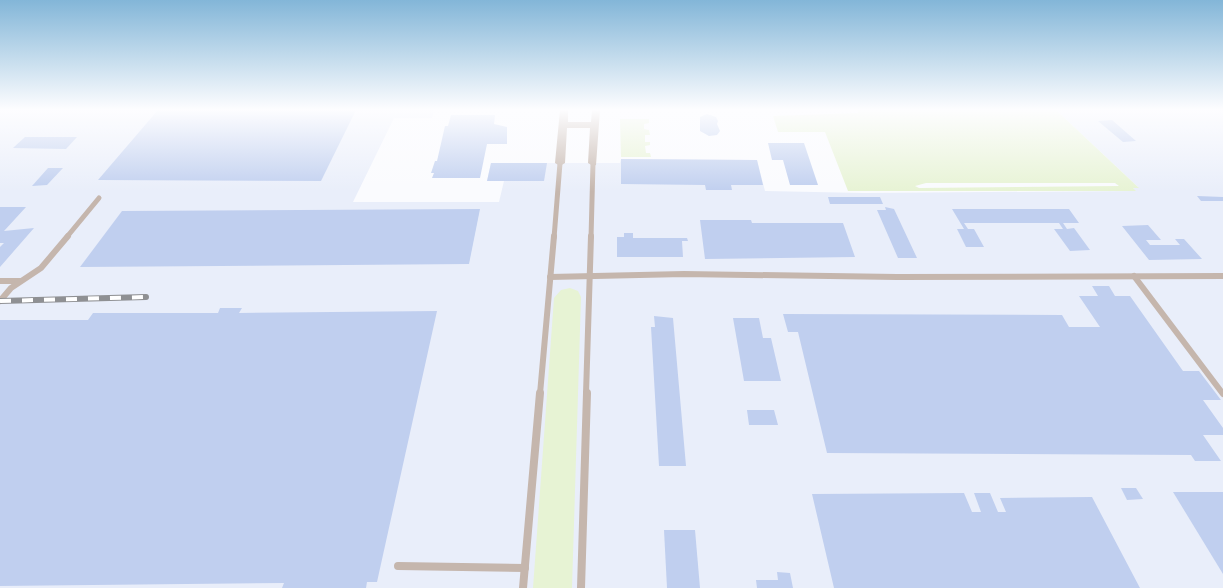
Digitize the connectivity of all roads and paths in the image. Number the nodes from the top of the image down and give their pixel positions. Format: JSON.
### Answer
{"nodes":[{"id":1,"x":562,"y":137,"type":"edge"},
{"id":2,"x":594,"y":137,"type":"edge"},
{"id":3,"x":560,"y":163,"type":"joint"},
{"id":4,"x":593,"y":163,"type":"joint"},
{"id":5,"x":99,"y":198,"type":"dead end"},
{"id":6,"x":589,"y":276,"type":"junction"},
{"id":7,"x":1134,"y":276,"type":"junction"},
{"id":8,"x":1223,"y":276,"type":"edge"},
{"id":9,"x":550,"y":277,"type":"junction"},
{"id":10,"x":0,"y":281,"type":"edge"},
{"id":11,"x":20,"y":281,"type":"junction"},
{"id":12,"x":0,"y":301,"type":"edge"},
{"id":13,"x":1223,"y":394,"type":"edge"},
{"id":14,"x":398,"y":566,"type":"dead end"},
{"id":15,"x":525,"y":568,"type":"junction"},
{"id":16,"x":523,"y":588,"type":"edge"},
{"id":17,"x":581,"y":588,"type":"edge"}],
"edges":[{"from":1,"to":3,"type":"street"},
{"from":2,"to":4,"type":"street"},
{"from":3,"to":9,"type":"lane"},
{"from":4,"to":6,"type":"lane"},
{"from":5,"to":11,"type":"lane"},
{"from":6,"to":7,"type":"lane"},
{"from":6,"to":9,"type":"lane"},
{"from":6,"to":17,"type":"lane"},
{"from":7,"to":8,"type":"lane"},
{"from":7,"to":13,"type":"lane"},
{"from":9,"to":15,"type":"lane"},
{"from":10,"to":11,"type":"lane"},
{"from":11,"to":12,"type":"lane"},
{"from":14,"to":15,"type":"lane"},
{"from":15,"to":16,"type":"lane"}]}
